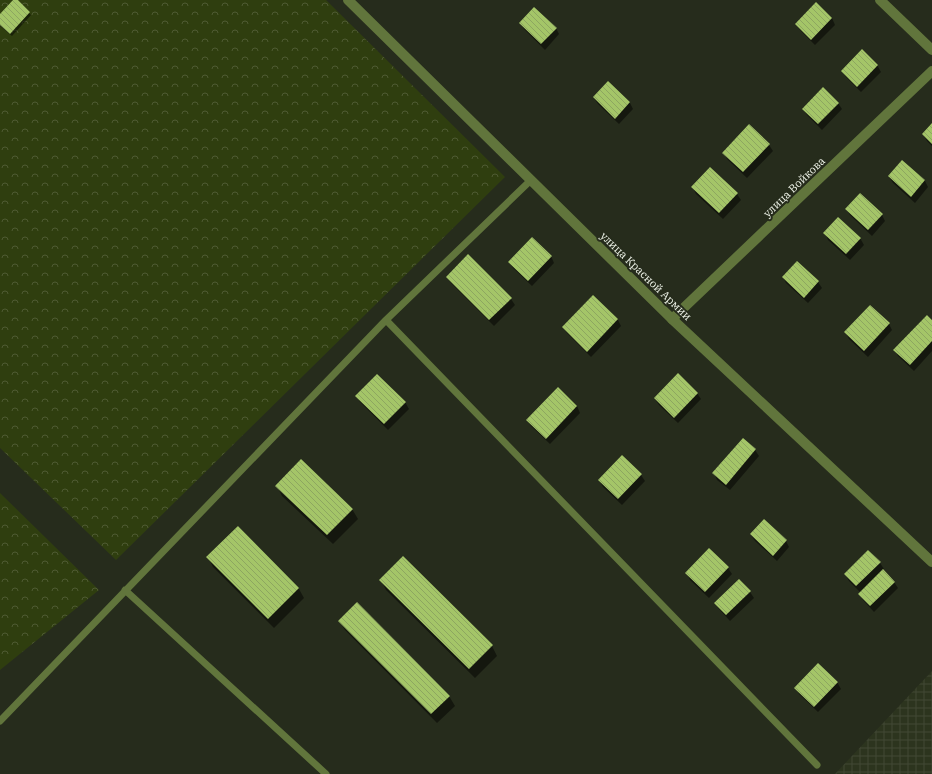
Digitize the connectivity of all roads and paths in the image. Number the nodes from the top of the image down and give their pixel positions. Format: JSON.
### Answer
{"nodes":[{"id":1,"x":348,"y":0,"type":"edge"},
{"id":2,"x":880,"y":0,"type":"edge"},
{"id":3,"x":932,"y":50,"type":"edge"},
{"id":4,"x":932,"y":71,"type":"edge"},
{"id":5,"x":530,"y":180,"type":"junction"},
{"id":6,"x":672,"y":319,"type":"junction"},
{"id":7,"x":386,"y":320,"type":"junction"},
{"id":8,"x":932,"y":562,"type":"edge"},
{"id":9,"x":125,"y":590,"type":"junction"},
{"id":10,"x":0,"y":721,"type":"edge"},
{"id":11,"x":817,"y":765,"type":"dead end"},
{"id":12,"x":326,"y":774,"type":"edge"}],
"edges":[{"from":1,"to":5,"type":"street","name":"улица Красной Армии"},
{"from":2,"to":3,"type":"street"},
{"from":4,"to":6,"type":"street","name":"улица Войкова"},
{"from":5,"to":6,"type":"street","name":"улица Красной Армии"},
{"from":5,"to":7,"type":"lane"},
{"from":6,"to":8,"type":"street","name":"улица Красной Армии"},
{"from":7,"to":9,"type":"lane"},
{"from":7,"to":11,"type":"lane"},
{"from":9,"to":10,"type":"lane"},
{"from":9,"to":12,"type":"lane"}]}
